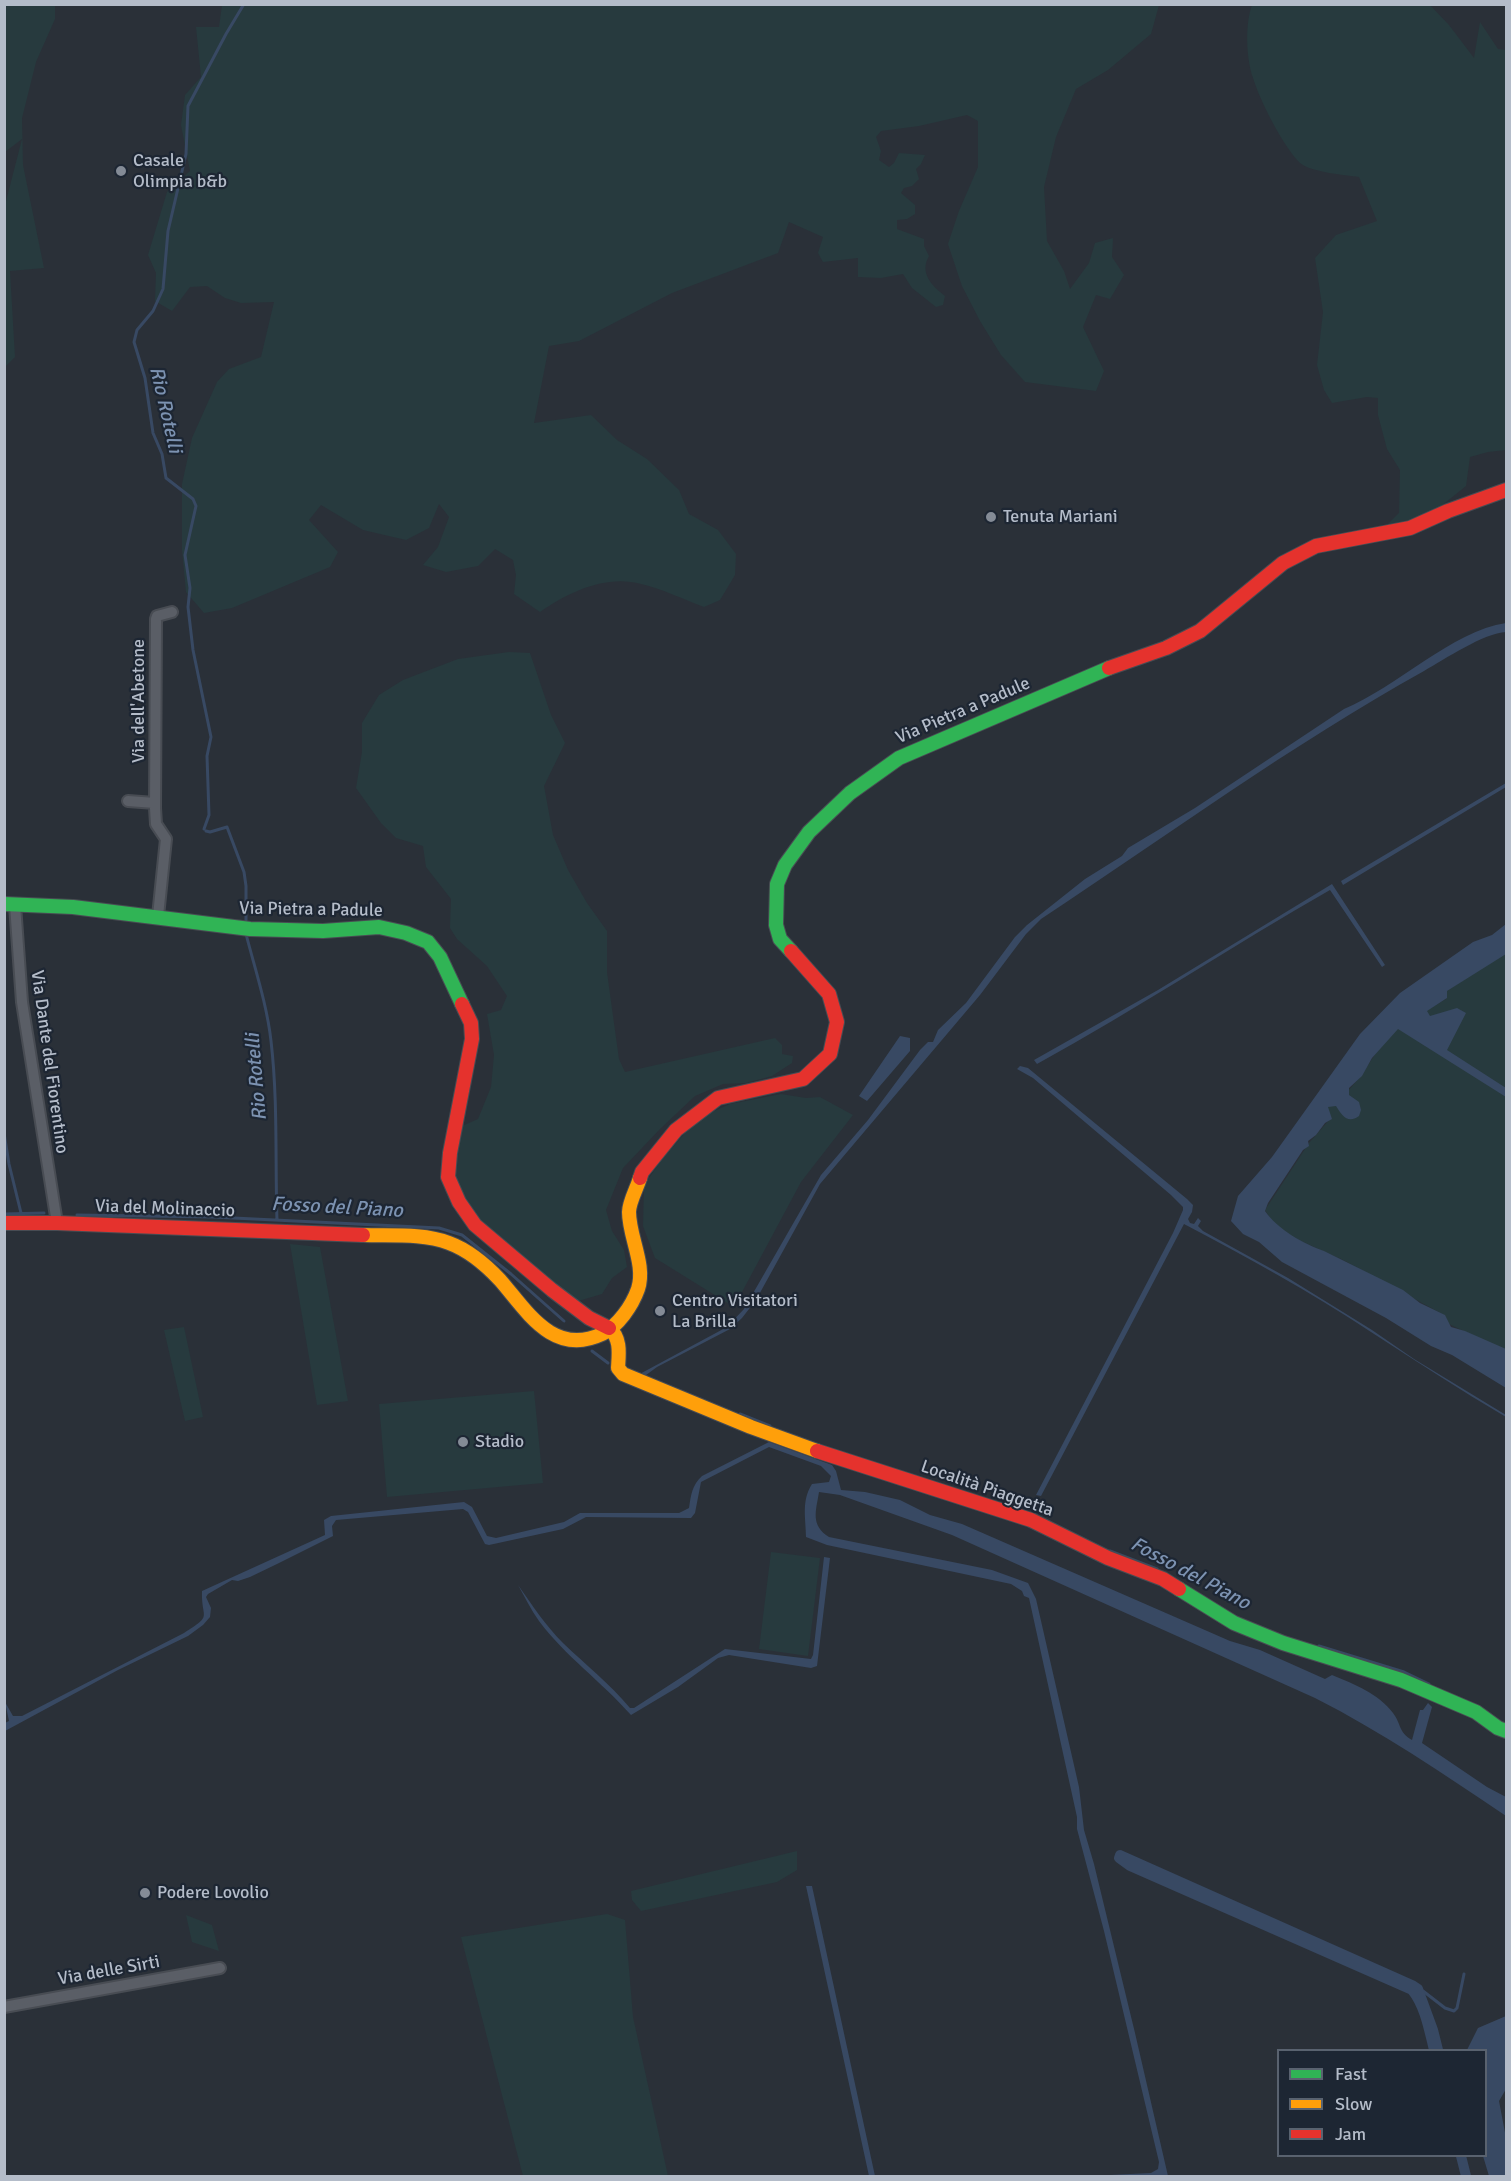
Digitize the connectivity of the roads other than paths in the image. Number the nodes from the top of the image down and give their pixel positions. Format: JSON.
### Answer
{"nodes":[{"id":1,"x":1506,"y":490,"type":"edge"},
{"id":2,"x":172,"y":612,"type":"dead end"},
{"id":3,"x":128,"y":801,"type":"dead end"},
{"id":4,"x":155,"y":803,"type":"junction"},
{"id":5,"x":10,"y":905,"type":"edge"},
{"id":6,"x":158,"y":916,"type":"junction"},
{"id":7,"x":4,"y":1223,"type":"edge"},
{"id":8,"x":57,"y":1223,"type":"junction"},
{"id":9,"x":612,"y":1329,"type":"junction"},
{"id":10,"x":1506,"y":1731,"type":"edge"},
{"id":11,"x":220,"y":1968,"type":"dead end"},
{"id":12,"x":4,"y":2007,"type":"edge"}],
"edges":[{"from":1,"to":9,"type":"street","name":"Via Pietra a Padule"},
{"from":2,"to":4,"type":"street","name":"Via dell'Abetone"},
{"from":3,"to":4,"type":"street"},
{"from":4,"to":6,"type":"street","name":"Via dell'Abetone"},
{"from":5,"to":6,"type":"street","name":"Via Pietra a Padule"},
{"from":5,"to":8,"type":"street","name":"Via Dante del Fiorentino"},
{"from":6,"to":9,"type":"street","name":"Via Pietra a Padule"},
{"from":7,"to":8,"type":"street","name":"Via del Molinaccio"},
{"from":8,"to":9,"type":"street","name":"Via del Molinaccio"},
{"from":9,"to":10,"type":"street","name":"Località Piaggetta"},
{"from":11,"to":12,"type":"street","name":"Via delle Sirti"}]}
